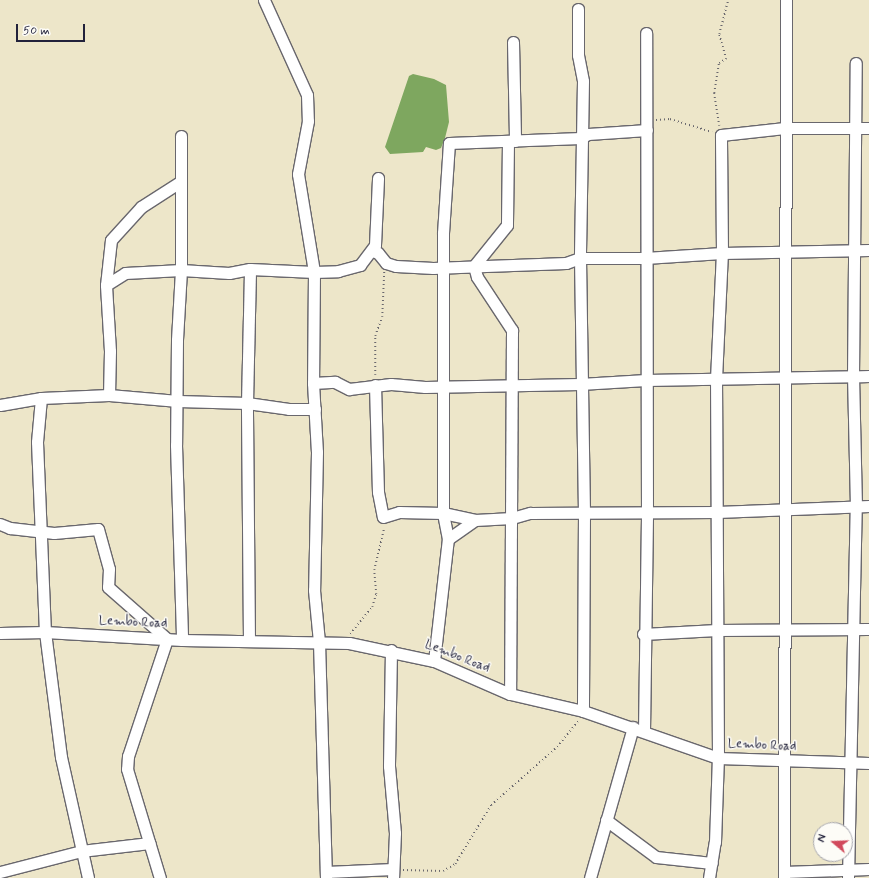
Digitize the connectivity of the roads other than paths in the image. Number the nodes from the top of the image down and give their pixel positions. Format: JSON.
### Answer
{"nodes":[{"id":1,"x":264,"y":0,"type":"edge"},
{"id":2,"x":786,"y":0,"type":"edge"},
{"id":3,"x":578,"y":9,"type":"dead end"},
{"id":4,"x":646,"y":34,"type":"dead end"},
{"id":5,"x":513,"y":42,"type":"dead end"},
{"id":6,"x":856,"y":63,"type":"dead end"},
{"id":7,"x":647,"y":126,"type":"junction"},
{"id":8,"x":785,"y":128,"type":"junction"},
{"id":9,"x":854,"y":128,"type":"junction"},
{"id":10,"x":869,"y":128,"type":"edge"},
{"id":11,"x":181,"y":136,"type":"dead end"},
{"id":12,"x":581,"y":138,"type":"junction"},
{"id":13,"x":512,"y":141,"type":"junction"},
{"id":14,"x":378,"y":178,"type":"dead end"},
{"id":15,"x":180,"y":182,"type":"junction"},
{"id":16,"x":856,"y":250,"type":"junction"},
{"id":17,"x":869,"y":250,"type":"edge"},
{"id":18,"x":372,"y":251,"type":"junction"},
{"id":19,"x":722,"y":253,"type":"junction"},
{"id":20,"x":783,"y":253,"type":"junction"},
{"id":21,"x":580,"y":258,"type":"junction"},
{"id":22,"x":645,"y":258,"type":"junction"},
{"id":23,"x":474,"y":266,"type":"junction"},
{"id":24,"x":443,"y":267,"type":"junction"},
{"id":25,"x":250,"y":269,"type":"junction"},
{"id":26,"x":181,"y":270,"type":"junction"},
{"id":27,"x":314,"y":272,"type":"junction"},
{"id":28,"x":106,"y":285,"type":"junction"},
{"id":29,"x":853,"y":376,"type":"junction"},
{"id":30,"x":869,"y":376,"type":"edge"},
{"id":31,"x":716,"y":379,"type":"junction"},
{"id":32,"x":784,"y":379,"type":"junction"},
{"id":33,"x":646,"y":380,"type":"junction"},
{"id":34,"x":313,"y":382,"type":"junction"},
{"id":35,"x":580,"y":384,"type":"junction"},
{"id":36,"x":512,"y":385,"type":"junction"},
{"id":37,"x":375,"y":386,"type":"junction"},
{"id":38,"x":444,"y":386,"type":"junction"},
{"id":39,"x":110,"y":396,"type":"junction"},
{"id":40,"x":41,"y":398,"type":"junction"},
{"id":41,"x":178,"y":401,"type":"junction"},
{"id":42,"x":246,"y":403,"type":"junction"},
{"id":43,"x":0,"y":405,"type":"edge"},
{"id":44,"x":315,"y":408,"type":"junction"},
{"id":45,"x":869,"y":506,"type":"edge"},
{"id":46,"x":856,"y":507,"type":"junction"},
{"id":47,"x":785,"y":508,"type":"junction"},
{"id":48,"x":443,"y":512,"type":"junction"},
{"id":49,"x":584,"y":512,"type":"junction"},
{"id":50,"x":647,"y":512,"type":"junction"},
{"id":51,"x":717,"y":512,"type":"junction"},
{"id":52,"x":512,"y":518,"type":"junction"},
{"id":53,"x":475,"y":520,"type":"junction"},
{"id":54,"x":0,"y":524,"type":"edge"},
{"id":55,"x":5,"y":530,"type":"edge"},
{"id":56,"x":40,"y":530,"type":"junction"},
{"id":57,"x":448,"y":540,"type":"junction"},
{"id":58,"x":854,"y":629,"type":"junction"},
{"id":59,"x":869,"y":629,"type":"edge"},
{"id":60,"x":717,"y":630,"type":"junction"},
{"id":61,"x":785,"y":630,"type":"junction"},
{"id":62,"x":45,"y":632,"type":"junction"},
{"id":63,"x":0,"y":633,"type":"edge"},
{"id":64,"x":644,"y":634,"type":"junction"},
{"id":65,"x":167,"y":639,"type":"junction"},
{"id":66,"x":182,"y":640,"type":"junction"},
{"id":67,"x":249,"y":641,"type":"junction"},
{"id":68,"x":319,"y":642,"type":"junction"},
{"id":69,"x":391,"y":650,"type":"junction"},
{"id":70,"x":434,"y":661,"type":"junction"},
{"id":71,"x":510,"y":694,"type":"junction"},
{"id":72,"x":583,"y":711,"type":"junction"},
{"id":73,"x":632,"y":727,"type":"junction"},
{"id":74,"x":644,"y":731,"type":"junction"},
{"id":75,"x":718,"y":758,"type":"junction"},
{"id":76,"x":785,"y":762,"type":"junction"},
{"id":77,"x":850,"y":763,"type":"junction"},
{"id":78,"x":869,"y":763,"type":"edge"},
{"id":79,"x":606,"y":820,"type":"junction"},
{"id":80,"x":150,"y":842,"type":"junction"},
{"id":81,"x":81,"y":850,"type":"junction"},
{"id":82,"x":712,"y":863,"type":"junction"},
{"id":83,"x":869,"y":869,"type":"edge"},
{"id":84,"x":0,"y":872,"type":"edge"},
{"id":85,"x":393,"y":874,"type":"edge"},
{"id":86,"x":848,"y":874,"type":"edge"},
{"id":87,"x":326,"y":875,"type":"edge"},
{"id":88,"x":784,"y":875,"type":"edge"},
{"id":89,"x":88,"y":878,"type":"edge"},
{"id":90,"x":160,"y":878,"type":"edge"},
{"id":91,"x":590,"y":878,"type":"edge"},
{"id":92,"x":709,"y":878,"type":"edge"}],
"edges":[{"from":1,"to":27,"type":"street"},
{"from":2,"to":8,"type":"street"},
{"from":3,"to":12,"type":"street"},
{"from":4,"to":7,"type":"street"},
{"from":5,"to":13,"type":"street"},
{"from":6,"to":9,"type":"street"},
{"from":7,"to":12,"type":"street"},
{"from":7,"to":22,"type":"street"},
{"from":8,"to":9,"type":"street"},
{"from":8,"to":19,"type":"street"},
{"from":8,"to":20,"type":"street"},
{"from":9,"to":10,"type":"street"},
{"from":9,"to":16,"type":"street"},
{"from":11,"to":15,"type":"street"},
{"from":12,"to":13,"type":"street"},
{"from":12,"to":21,"type":"street"},
{"from":13,"to":23,"type":"street"},
{"from":13,"to":24,"type":"street"},
{"from":14,"to":18,"type":"street"},
{"from":15,"to":26,"type":"street"},
{"from":15,"to":28,"type":"street"},
{"from":16,"to":17,"type":"street"},
{"from":16,"to":20,"type":"street"},
{"from":16,"to":29,"type":"street"},
{"from":18,"to":24,"type":"street"},
{"from":18,"to":27,"type":"street"},
{"from":19,"to":20,"type":"street"},
{"from":19,"to":22,"type":"street"},
{"from":19,"to":31,"type":"street"},
{"from":20,"to":32,"type":"street"},
{"from":21,"to":22,"type":"street"},
{"from":21,"to":23,"type":"street"},
{"from":21,"to":35,"type":"street"},
{"from":22,"to":33,"type":"street"},
{"from":23,"to":24,"type":"street"},
{"from":23,"to":36,"type":"street"},
{"from":24,"to":38,"type":"street"},
{"from":25,"to":26,"type":"street"},
{"from":25,"to":27,"type":"street"},
{"from":25,"to":42,"type":"street"},
{"from":26,"to":28,"type":"street"},
{"from":26,"to":41,"type":"street"},
{"from":27,"to":34,"type":"street"},
{"from":28,"to":39,"type":"street"},
{"from":29,"to":30,"type":"street"},
{"from":29,"to":32,"type":"street"},
{"from":29,"to":46,"type":"street"},
{"from":31,"to":32,"type":"street"},
{"from":31,"to":33,"type":"street"},
{"from":31,"to":51,"type":"street"},
{"from":32,"to":47,"type":"street"},
{"from":33,"to":35,"type":"street"},
{"from":33,"to":50,"type":"street"},
{"from":34,"to":37,"type":"street"},
{"from":34,"to":44,"type":"street"},
{"from":35,"to":36,"type":"street"},
{"from":35,"to":49,"type":"street"},
{"from":36,"to":38,"type":"street"},
{"from":36,"to":52,"type":"street"},
{"from":37,"to":38,"type":"street"},
{"from":37,"to":48,"type":"street"},
{"from":38,"to":48,"type":"street"},
{"from":39,"to":40,"type":"street"},
{"from":39,"to":41,"type":"street"},
{"from":40,"to":43,"type":"street"},
{"from":40,"to":56,"type":"street"},
{"from":41,"to":42,"type":"street"},
{"from":41,"to":66,"type":"street"},
{"from":42,"to":44,"type":"street"},
{"from":42,"to":67,"type":"street"},
{"from":44,"to":68,"type":"street"},
{"from":45,"to":46,"type":"street"},
{"from":46,"to":47,"type":"street"},
{"from":46,"to":58,"type":"street"},
{"from":47,"to":51,"type":"street"},
{"from":47,"to":61,"type":"street"},
{"from":48,"to":53,"type":"street"},
{"from":48,"to":57,"type":"street"},
{"from":49,"to":50,"type":"street"},
{"from":49,"to":52,"type":"street"},
{"from":49,"to":72,"type":"street"},
{"from":50,"to":51,"type":"street"},
{"from":50,"to":64,"type":"street"},
{"from":51,"to":60,"type":"street"},
{"from":52,"to":53,"type":"street"},
{"from":52,"to":71,"type":"street"},
{"from":53,"to":57,"type":"street"},
{"from":54,"to":55,"type":"street"},
{"from":55,"to":56,"type":"street"},
{"from":56,"to":62,"type":"street"},
{"from":56,"to":65,"type":"street"},
{"from":57,"to":70,"type":"street"},
{"from":58,"to":59,"type":"street"},
{"from":58,"to":61,"type":"street"},
{"from":58,"to":77,"type":"street"},
{"from":60,"to":61,"type":"street"},
{"from":60,"to":64,"type":"street"},
{"from":60,"to":75,"type":"street"},
{"from":61,"to":76,"type":"street"},
{"from":62,"to":63,"type":"street","name":"Lembo Road"},
{"from":62,"to":65,"type":"street","name":"Lembo Road"},
{"from":62,"to":81,"type":"street"},
{"from":64,"to":74,"type":"street"},
{"from":65,"to":66,"type":"street","name":"Lembo Road"},
{"from":65,"to":80,"type":"street"},
{"from":66,"to":67,"type":"street","name":"Lembo Road"},
{"from":67,"to":68,"type":"street","name":"Lembo Road"},
{"from":68,"to":69,"type":"street","name":"Lembo Road"},
{"from":68,"to":87,"type":"street"},
{"from":69,"to":70,"type":"street","name":"Lembo Road"},
{"from":69,"to":85,"type":"street"},
{"from":70,"to":71,"type":"street","name":"Lembo Road"},
{"from":71,"to":72,"type":"street","name":"Lembo Road"},
{"from":72,"to":73,"type":"street","name":"Lembo Road"},
{"from":73,"to":74,"type":"street","name":"Lembo Road"},
{"from":73,"to":79,"type":"street"},
{"from":74,"to":75,"type":"street","name":"Lembo Road"},
{"from":75,"to":76,"type":"street","name":"Lembo Road"},
{"from":75,"to":82,"type":"street"},
{"from":76,"to":77,"type":"street","name":"Lembo Road"},
{"from":76,"to":88,"type":"street"},
{"from":77,"to":78,"type":"street","name":"Lembo Road"},
{"from":77,"to":86,"type":"street"},
{"from":79,"to":82,"type":"street"},
{"from":79,"to":91,"type":"street"},
{"from":80,"to":81,"type":"street"},
{"from":80,"to":90,"type":"street"},
{"from":81,"to":84,"type":"street"},
{"from":81,"to":89,"type":"street"},
{"from":82,"to":92,"type":"street"},
{"from":83,"to":86,"type":"street"},
{"from":85,"to":87,"type":"street"},
{"from":86,"to":88,"type":"street"}]}
